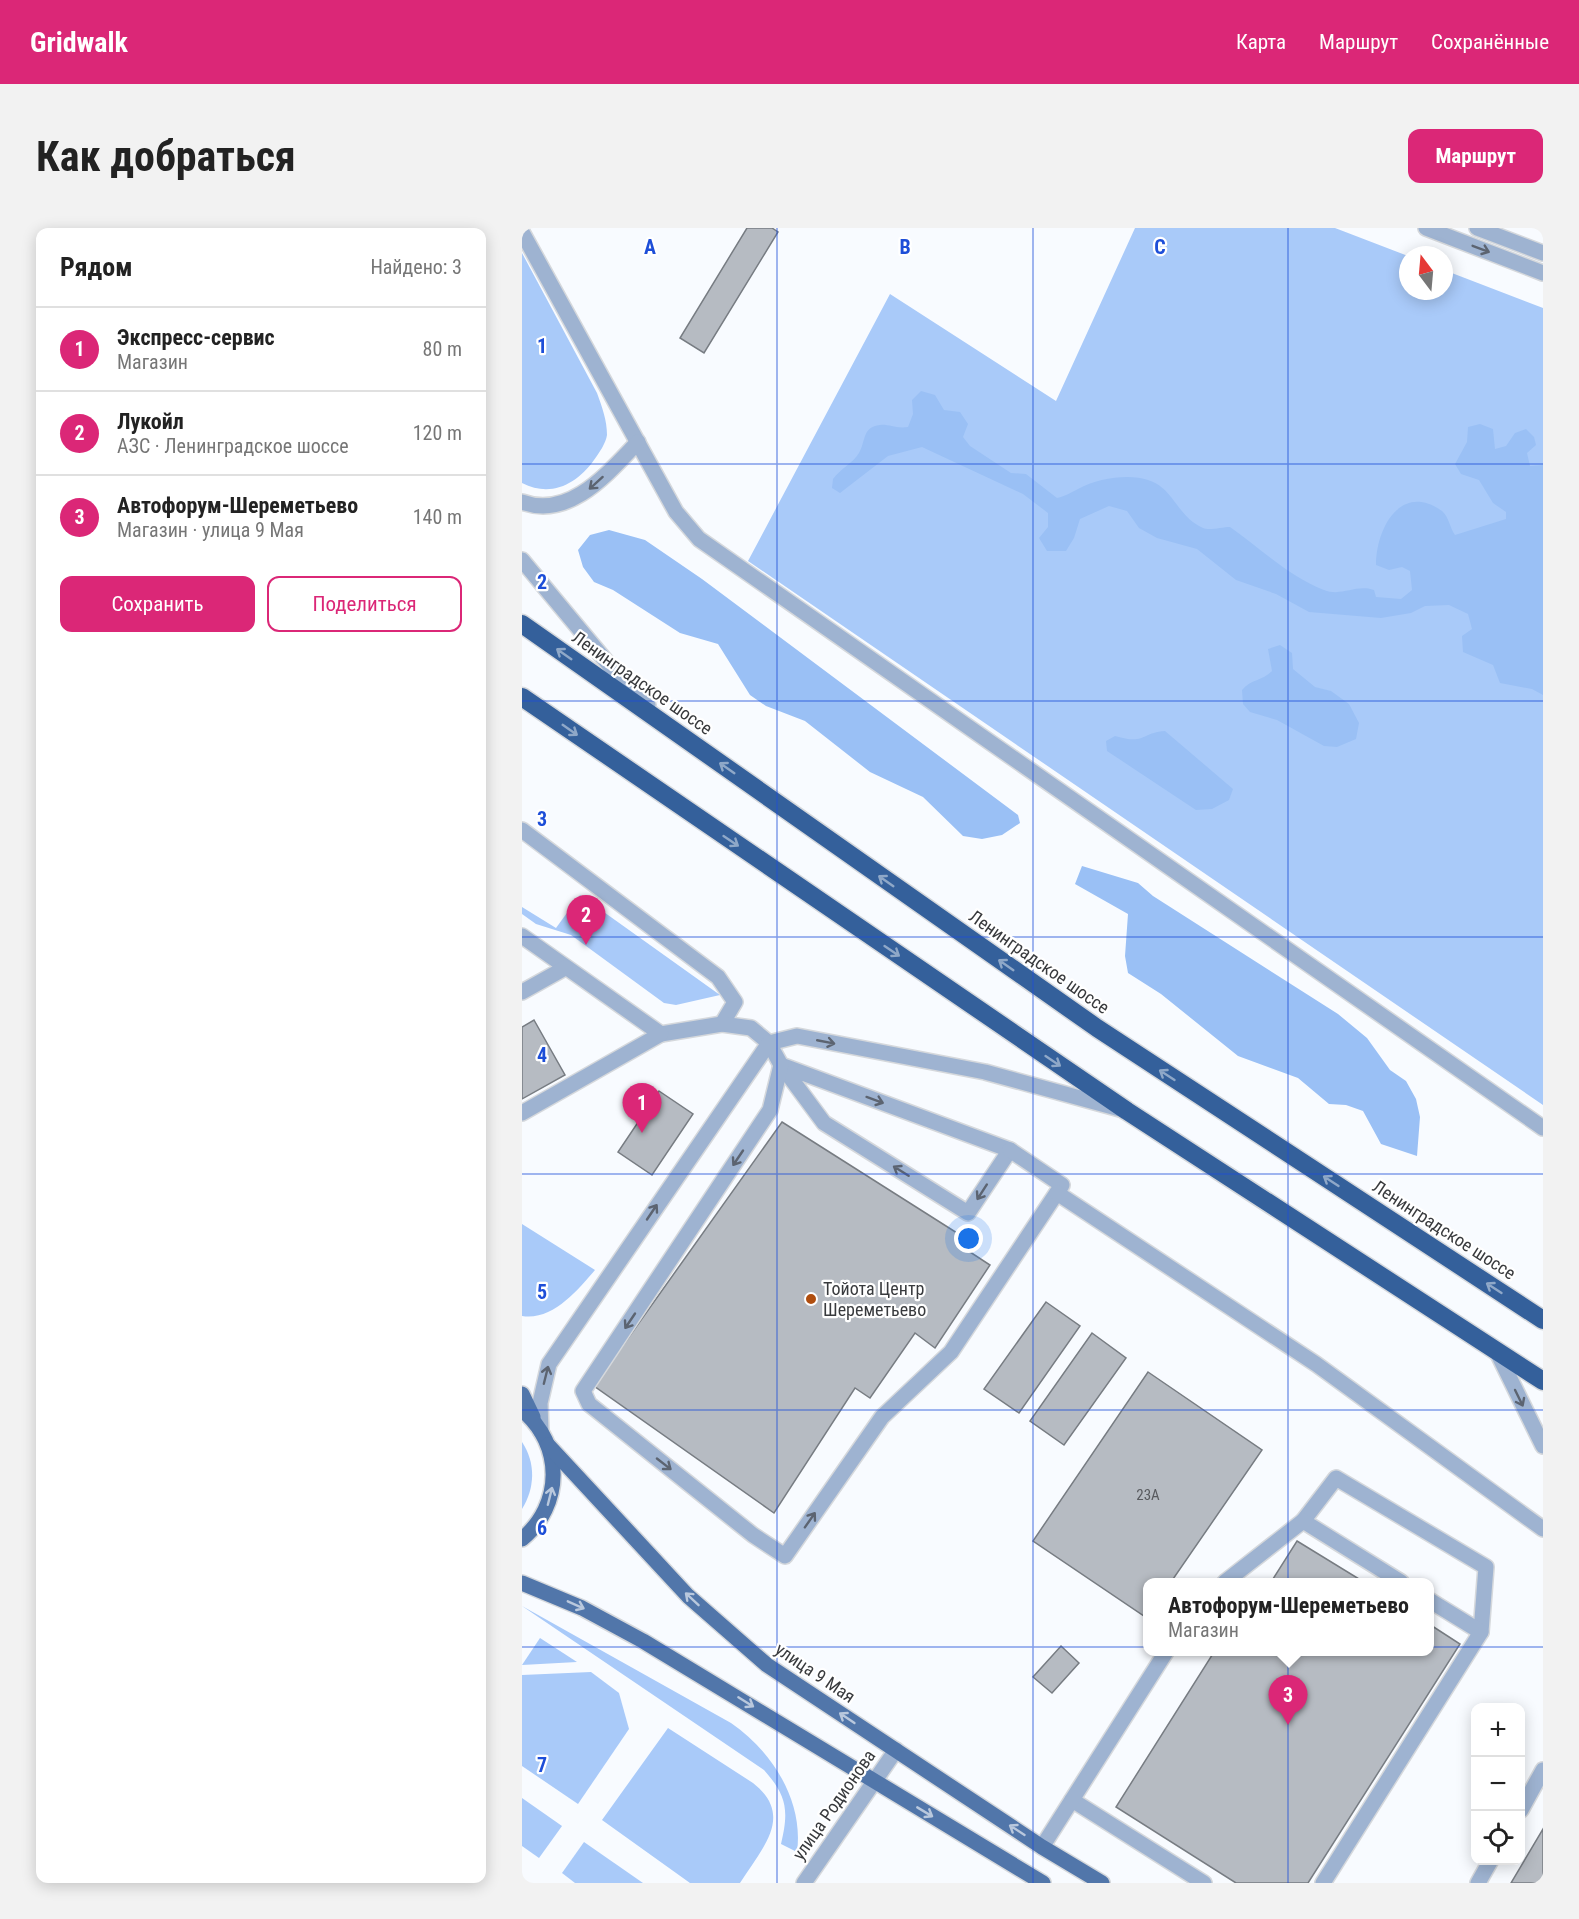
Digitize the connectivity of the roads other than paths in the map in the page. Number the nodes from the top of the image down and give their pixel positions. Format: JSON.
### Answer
{"nodes":[{"id":1,"x":1426,"y":228,"type":"edge"},
{"id":2,"x":1477,"y":228,"type":"edge"},
{"id":3,"x":522,"y":232,"type":"edge"},
{"id":4,"x":1543,"y":254,"type":"edge"},
{"id":5,"x":1543,"y":273,"type":"edge"},
{"id":6,"x":638,"y":442,"type":"junction"},
{"id":7,"x":522,"y":502,"type":"edge"},
{"id":8,"x":522,"y":560,"type":"edge"},
{"id":9,"x":522,"y":624,"type":"edge"},
{"id":10,"x":522,"y":697,"type":"edge"},
{"id":11,"x":681,"y":736,"type":"junction"},
{"id":12,"x":522,"y":830,"type":"edge"},
{"id":13,"x":522,"y":936,"type":"edge"},
{"id":14,"x":565,"y":968,"type":"junction"},
{"id":15,"x":522,"y":992,"type":"edge"},
{"id":16,"x":722,"y":1024,"type":"junction"},
{"id":17,"x":661,"y":1034,"type":"junction"},
{"id":18,"x":769,"y":1043,"type":"junction"},
{"id":19,"x":781,"y":1065,"type":"junction"},
{"id":20,"x":1127,"y":1111,"type":"junction"},
{"id":21,"x":522,"y":1113,"type":"edge"},
{"id":22,"x":1543,"y":1128,"type":"edge"},
{"id":23,"x":1010,"y":1150,"type":"junction"},
{"id":24,"x":1057,"y":1193,"type":"junction"},
{"id":25,"x":1543,"y":1320,"type":"edge"},
{"id":26,"x":1496,"y":1350,"type":"junction"},
{"id":27,"x":1543,"y":1381,"type":"edge"},
{"id":28,"x":522,"y":1395,"type":"edge"},
{"id":29,"x":522,"y":1410,"type":"edge"},
{"id":30,"x":541,"y":1433,"type":"junction"},
{"id":31,"x":1543,"y":1446,"type":"edge"},
{"id":32,"x":1303,"y":1521,"type":"junction"},
{"id":33,"x":1543,"y":1528,"type":"edge"},
{"id":34,"x":522,"y":1539,"type":"edge"},
{"id":35,"x":1230,"y":1578,"type":"edge"},
{"id":36,"x":1395,"y":1578,"type":"edge"},
{"id":37,"x":522,"y":1583,"type":"edge"},
{"id":38,"x":1434,"y":1603,"type":"edge"},
{"id":39,"x":1481,"y":1632,"type":"junction"},
{"id":40,"x":1163,"y":1656,"type":"edge"},
{"id":41,"x":896,"y":1750,"type":"junction"},
{"id":42,"x":1543,"y":1770,"type":"edge"},
{"id":43,"x":875,"y":1781,"type":"junction"},
{"id":44,"x":1072,"y":1800,"type":"junction"},
{"id":45,"x":1525,"y":1803,"type":"edge"},
{"id":46,"x":1042,"y":1847,"type":"junction"},
{"id":47,"x":1488,"y":1865,"type":"edge"},
{"id":48,"x":804,"y":1883,"type":"edge"},
{"id":49,"x":1043,"y":1883,"type":"edge"},
{"id":50,"x":1102,"y":1883,"type":"edge"},
{"id":51,"x":1204,"y":1883,"type":"edge"},
{"id":52,"x":1323,"y":1883,"type":"edge"},
{"id":53,"x":1478,"y":1883,"type":"edge"}],
"edges":[{"from":1,"to":5,"type":"street","one_way":true},
{"from":2,"to":4,"type":"street"},
{"from":3,"to":6,"type":"street"},
{"from":6,"to":7,"type":"street","one_way":true},
{"from":6,"to":22,"type":"street"},
{"from":8,"to":11,"type":"street"},
{"from":11,"to":9,"type":"highway","name":"Ленинградское шоссе","one_way":true},
{"from":10,"to":20,"type":"highway","one_way":true},
{"from":25,"to":11,"type":"highway","name":"Ленинградское шоссе","one_way":true},
{"from":12,"to":16,"type":"street"},
{"from":13,"to":14,"type":"street"},
{"from":14,"to":15,"type":"street"},
{"from":14,"to":17,"type":"street"},
{"from":16,"to":17,"type":"street"},
{"from":16,"to":18,"type":"street"},
{"from":17,"to":21,"type":"street"},
{"from":18,"to":19,"type":"street"},
{"from":18,"to":20,"type":"street","one_way":true},
{"from":30,"to":18,"type":"street","one_way":true},
{"from":19,"to":23,"type":"street","one_way":true},
{"from":23,"to":19,"type":"street","one_way":true},
{"from":19,"to":24,"type":"street","one_way":true},
{"from":20,"to":26,"type":"highway"},
{"from":23,"to":24,"type":"street"},
{"from":24,"to":33,"type":"street"},
{"from":26,"to":27,"type":"highway"},
{"from":26,"to":31,"type":"street","one_way":true},
{"from":28,"to":30,"type":"main road","name":"улица 9 Мая"},
{"from":29,"to":30,"type":"main road"},
{"from":34,"to":30,"type":"main road","one_way":true},
{"from":41,"to":30,"type":"main road","name":"улица 9 Мая","one_way":true},
{"from":32,"to":35,"type":"street"},
{"from":32,"to":36,"type":"street"},
{"from":32,"to":39,"type":"street"},
{"from":37,"to":43,"type":"main road","one_way":true},
{"from":38,"to":39,"type":"street"},
{"from":39,"to":52,"type":"street"},
{"from":40,"to":44,"type":"street"},
{"from":41,"to":43,"type":"street","name":"улица Родионова"},
{"from":46,"to":41,"type":"main road","name":"улица 9 Мая","one_way":true},
{"from":42,"to":45,"type":"street"},
{"from":43,"to":48,"type":"street","name":"улица Родионова"},
{"from":43,"to":49,"type":"main road","one_way":true},
{"from":44,"to":46,"type":"street"},
{"from":44,"to":51,"type":"street"},
{"from":46,"to":50,"type":"main road","name":"улица 9 Мая"},
{"from":47,"to":53,"type":"street"}]}
